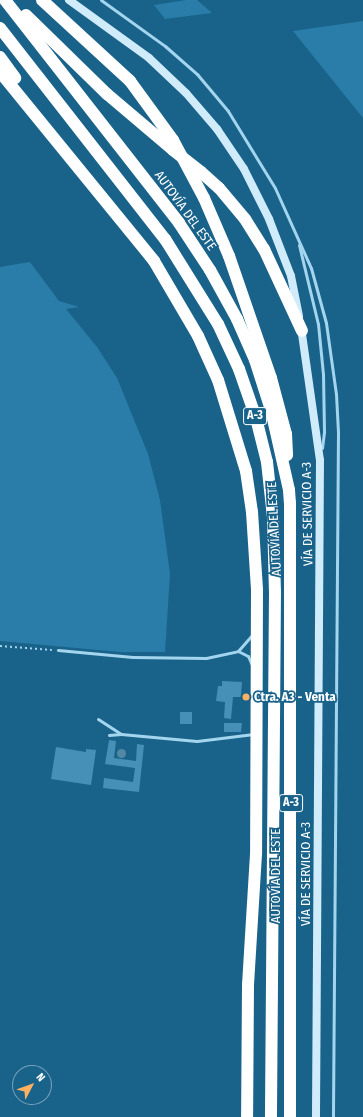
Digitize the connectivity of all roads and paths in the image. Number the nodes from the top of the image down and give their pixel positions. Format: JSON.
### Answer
{"nodes":[{"id":1,"x":5,"y":0,"type":"edge"},
{"id":2,"x":13,"y":0,"type":"edge"},
{"id":3,"x":42,"y":0,"type":"edge"},
{"id":4,"x":69,"y":0,"type":"edge"},
{"id":5,"x":101,"y":0,"type":"edge"},
{"id":6,"x":0,"y":28,"type":"edge"},
{"id":7,"x":0,"y":57,"type":"edge"},
{"id":8,"x":0,"y":72,"type":"edge"},
{"id":9,"x":39,"y":119,"type":"junction"},
{"id":10,"x":298,"y":238,"type":"junction"},
{"id":11,"x":302,"y":331,"type":"junction"},
{"id":12,"x":320,"y":460,"type":"junction"},
{"id":13,"x":289,"y":490,"type":"junction"},
{"id":14,"x":257,"y":623,"type":"junction"},
{"id":15,"x":0,"y":646,"type":"edge"},
{"id":16,"x":58,"y":650,"type":"joint"},
{"id":17,"x":238,"y":651,"type":"junction"},
{"id":18,"x":256,"y":675,"type":"junction"},
{"id":19,"x":98,"y":719,"type":"dead end"},
{"id":20,"x":121,"y":734,"type":"junction"},
{"id":21,"x":256,"y":734,"type":"junction"},
{"id":22,"x":109,"y":735,"type":"dead end"},
{"id":23,"x":271,"y":1114,"type":"edge"},
{"id":24,"x":246,"y":1116,"type":"edge"},
{"id":25,"x":290,"y":1117,"type":"edge"},
{"id":26,"x":316,"y":1117,"type":"edge"},
{"id":27,"x":333,"y":1117,"type":"edge"}],
"edges":[{"from":1,"to":13,"type":"highway","name":"AUTOVÍA DEL ESTE","number":"A-3"},
{"from":2,"to":11,"type":"highway","bridge":true},
{"from":3,"to":13,"type":"highway"},
{"from":4,"to":11,"type":"main road","name":"VÍA DE SERVICIO A-3"},
{"from":5,"to":10,"type":"lane"},
{"from":6,"to":23,"type":"highway","name":"AUTOVÍA DEL ESTE","number":"A-3"},
{"from":7,"to":9,"type":"highway"},
{"from":8,"to":9,"type":"highway"},
{"from":9,"to":14,"type":"highway"},
{"from":10,"to":12,"type":"lane"},
{"from":10,"to":27,"type":"lane"},
{"from":11,"to":12,"type":"main road","name":"VÍA DE SERVICIO A-3"},
{"from":12,"to":26,"type":"main road","name":"VÍA DE SERVICIO A-3"},
{"from":13,"to":25,"type":"highway","name":"AUTOVÍA DEL ESTE","number":"A-3"},
{"from":14,"to":17,"type":"lane"},
{"from":14,"to":18,"type":"highway"},
{"from":15,"to":16,"type":"path"},
{"from":16,"to":17,"type":"lane"},
{"from":17,"to":18,"type":"lane"},
{"from":18,"to":21,"type":"highway"},
{"from":19,"to":20,"type":"lane"},
{"from":20,"to":21,"type":"lane"},
{"from":20,"to":22,"type":"lane"},
{"from":21,"to":24,"type":"highway"}]}
